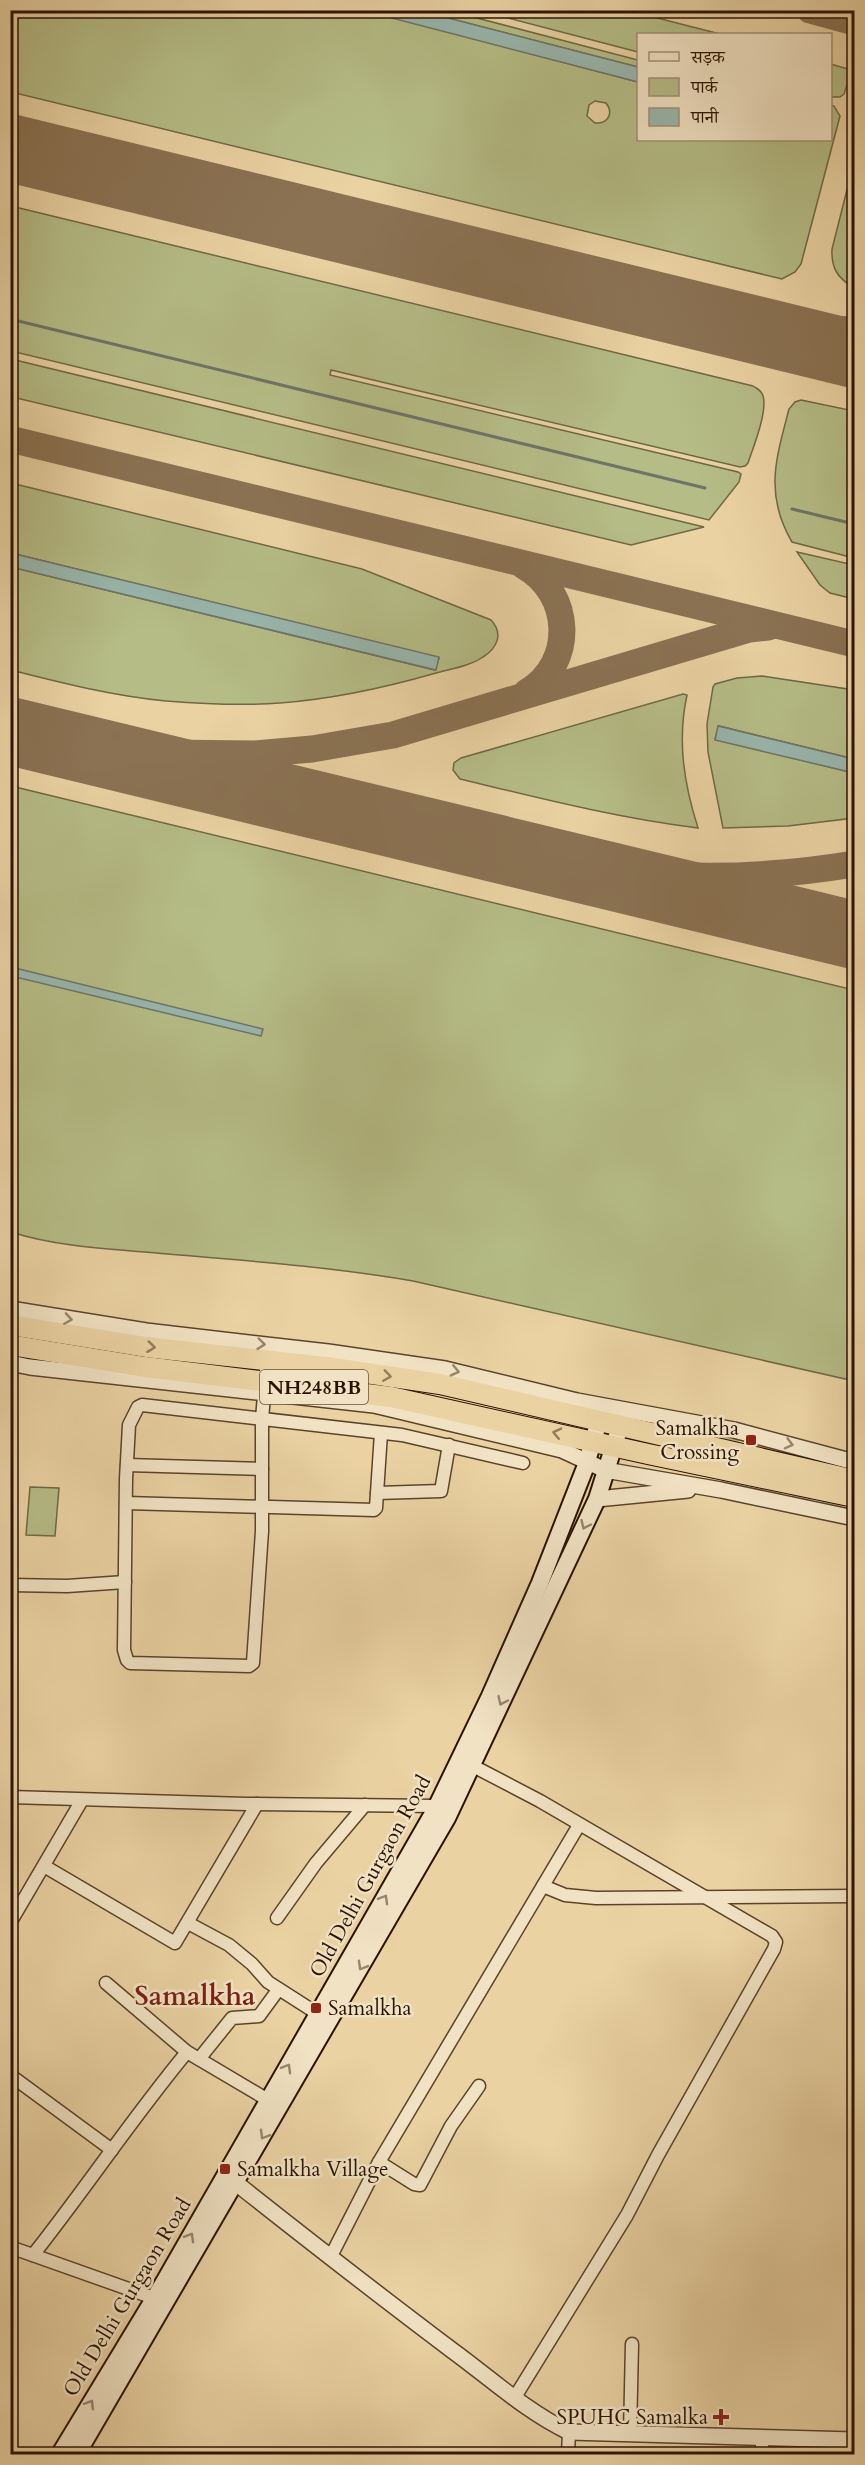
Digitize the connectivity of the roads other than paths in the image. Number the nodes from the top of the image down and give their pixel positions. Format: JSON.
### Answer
{"nodes":[{"id":1,"x":10,"y":1309,"type":"edge"},
{"id":2,"x":10,"y":1326,"type":"edge"},
{"id":3,"x":10,"y":1345,"type":"edge"},
{"id":4,"x":267,"y":1360,"type":"junction"},
{"id":5,"x":10,"y":1363,"type":"edge"},
{"id":6,"x":264,"y":1386,"type":"junction"},
{"id":7,"x":262,"y":1419,"type":"junction"},
{"id":8,"x":599,"y":1421,"type":"junction"},
{"id":9,"x":620,"y":1426,"type":"junction"},
{"id":10,"x":381,"y":1433,"type":"junction"},
{"id":11,"x":593,"y":1441,"type":"junction"},
{"id":12,"x":449,"y":1445,"type":"junction"},
{"id":13,"x":614,"y":1446,"type":"junction"},
{"id":14,"x":587,"y":1461,"type":"junction"},
{"id":15,"x":855,"y":1462,"type":"edge"},
{"id":16,"x":523,"y":1463,"type":"dead end"},
{"id":17,"x":127,"y":1465,"type":"junction"},
{"id":18,"x":262,"y":1469,"type":"junction"},
{"id":19,"x":605,"y":1470,"type":"junction"},
{"id":20,"x":855,"y":1480,"type":"edge"},
{"id":21,"x":721,"y":1490,"type":"junction"},
{"id":22,"x":377,"y":1493,"type":"junction"},
{"id":23,"x":855,"y":1497,"type":"edge"},
{"id":24,"x":597,"y":1499,"type":"junction"},
{"id":25,"x":126,"y":1503,"type":"junction"},
{"id":26,"x":262,"y":1507,"type":"junction"},
{"id":27,"x":855,"y":1518,"type":"edge"},
{"id":28,"x":125,"y":1582,"type":"junction"},
{"id":29,"x":10,"y":1585,"type":"edge"},
{"id":30,"x":473,"y":1766,"type":"junction"},
{"id":31,"x":10,"y":1797,"type":"edge"},
{"id":32,"x":82,"y":1800,"type":"junction"},
{"id":33,"x":257,"y":1804,"type":"junction"},
{"id":34,"x":365,"y":1805,"type":"junction"},
{"id":35,"x":439,"y":1812,"type":"junction"},
{"id":36,"x":579,"y":1825,"type":"junction"},
{"id":37,"x":44,"y":1866,"type":"junction"},
{"id":38,"x":543,"y":1886,"type":"junction"},
{"id":39,"x":701,"y":1896,"type":"junction"},
{"id":40,"x":855,"y":1896,"type":"edge"},
{"id":41,"x":277,"y":1918,"type":"dead end"},
{"id":42,"x":10,"y":1923,"type":"edge"},
{"id":43,"x":188,"y":1923,"type":"junction"},
{"id":44,"x":106,"y":1983,"type":"dead end"},
{"id":45,"x":278,"y":1990,"type":"junction"},
{"id":46,"x":318,"y":2014,"type":"junction"},
{"id":47,"x":187,"y":2052,"type":"junction"},
{"id":48,"x":199,"y":2059,"type":"junction"},
{"id":49,"x":10,"y":2076,"type":"edge"},
{"id":50,"x":479,"y":2086,"type":"dead end"},
{"id":51,"x":268,"y":2100,"type":"junction"},
{"id":52,"x":112,"y":2150,"type":"junction"},
{"id":53,"x":379,"y":2162,"type":"junction"},
{"id":54,"x":236,"y":2183,"type":"junction"},
{"id":55,"x":10,"y":2247,"type":"edge"},
{"id":56,"x":33,"y":2255,"type":"junction"},
{"id":57,"x":330,"y":2258,"type":"junction"},
{"id":58,"x":154,"y":2298,"type":"junction"},
{"id":59,"x":632,"y":2344,"type":"dead end"},
{"id":60,"x":515,"y":2397,"type":"junction"},
{"id":61,"x":569,"y":2432,"type":"junction"},
{"id":62,"x":630,"y":2434,"type":"junction"},
{"id":63,"x":762,"y":2437,"type":"junction"},
{"id":64,"x":855,"y":2439,"type":"edge"},
{"id":65,"x":60,"y":2454,"type":"edge"},
{"id":66,"x":77,"y":2454,"type":"edge"},
{"id":67,"x":568,"y":2454,"type":"edge"},
{"id":68,"x":762,"y":2454,"type":"edge"}],
"edges":[{"from":1,"to":15,"type":"street","one_way":true},
{"from":2,"to":4,"type":"highway","number":"NH248BB","one_way":true},
{"from":3,"to":6,"type":"highway","number":"NH248BB"},
{"from":4,"to":6,"type":"street"},
{"from":4,"to":8,"type":"highway","number":"NH248BB","one_way":true},
{"from":5,"to":6,"type":"street"},
{"from":6,"to":7,"type":"street"},
{"from":11,"to":6,"type":"highway","number":"NH248BB","one_way":true},
{"from":6,"to":14,"type":"street"},
{"from":7,"to":10,"type":"street"},
{"from":7,"to":17,"type":"street"},
{"from":7,"to":18,"type":"street"},
{"from":8,"to":9,"type":"highway","number":"NH248BB"},
{"from":8,"to":11,"type":"main road","name":"Old Delhi Gurgaon Road"},
{"from":9,"to":13,"type":"main road","name":"Old Delhi Gurgaon Road"},
{"from":9,"to":20,"type":"highway","number":"NH248BB"},
{"from":10,"to":12,"type":"street"},
{"from":10,"to":22,"type":"street"},
{"from":11,"to":13,"type":"highway","number":"NH248BB"},
{"from":11,"to":14,"type":"main road","name":"Old Delhi Gurgaon Road"},
{"from":12,"to":16,"type":"street"},
{"from":12,"to":22,"type":"street"},
{"from":13,"to":19,"type":"main road","name":"Old Delhi Gurgaon Road"},
{"from":13,"to":23,"type":"highway","number":"NH248BB"},
{"from":14,"to":19,"type":"street"},
{"from":14,"to":35,"type":"main road","name":"Old Delhi Gurgaon Road"},
{"from":17,"to":18,"type":"street"},
{"from":17,"to":25,"type":"street"},
{"from":18,"to":26,"type":"street"},
{"from":19,"to":21,"type":"street"},
{"from":19,"to":24,"type":"main road","name":"Old Delhi Gurgaon Road"},
{"from":21,"to":24,"type":"street"},
{"from":21,"to":27,"type":"street"},
{"from":22,"to":26,"type":"street"},
{"from":24,"to":30,"type":"main road","name":"Old Delhi Gurgaon Road","one_way":true},
{"from":25,"to":26,"type":"street"},
{"from":25,"to":28,"type":"street"},
{"from":26,"to":28,"type":"street"},
{"from":28,"to":29,"type":"street"},
{"from":30,"to":35,"type":"main road","name":"Old Delhi Gurgaon Road"},
{"from":30,"to":36,"type":"street"},
{"from":31,"to":32,"type":"street"},
{"from":32,"to":33,"type":"street"},
{"from":32,"to":37,"type":"street"},
{"from":33,"to":34,"type":"street"},
{"from":33,"to":43,"type":"street"},
{"from":34,"to":35,"type":"street"},
{"from":34,"to":41,"type":"street"},
{"from":46,"to":35,"type":"main road","name":"Old Delhi Gurgaon Road","one_way":true},
{"from":35,"to":54,"type":"main road","name":"Old Delhi Gurgaon Road","one_way":true},
{"from":36,"to":38,"type":"street"},
{"from":36,"to":39,"type":"street"},
{"from":37,"to":42,"type":"street"},
{"from":37,"to":43,"type":"street"},
{"from":38,"to":39,"type":"street"},
{"from":38,"to":53,"type":"street"},
{"from":39,"to":40,"type":"street"},
{"from":39,"to":60,"type":"street"},
{"from":43,"to":45,"type":"street"},
{"from":44,"to":47,"type":"street"},
{"from":45,"to":46,"type":"street"},
{"from":45,"to":48,"type":"street"},
{"from":51,"to":46,"type":"main road","name":"Old Delhi Gurgaon Road","one_way":true},
{"from":47,"to":48,"type":"street"},
{"from":47,"to":52,"type":"street"},
{"from":48,"to":51,"type":"street"},
{"from":49,"to":52,"type":"street"},
{"from":50,"to":53,"type":"street"},
{"from":58,"to":51,"type":"main road","name":"Old Delhi Gurgaon Road","one_way":true},
{"from":52,"to":56,"type":"street"},
{"from":53,"to":57,"type":"street"},
{"from":54,"to":57,"type":"street"},
{"from":54,"to":66,"type":"main road","name":"Old Delhi Gurgaon Road"},
{"from":55,"to":56,"type":"street"},
{"from":56,"to":58,"type":"street"},
{"from":57,"to":60,"type":"street"},
{"from":65,"to":58,"type":"main road","name":"Old Delhi Gurgaon Road","one_way":true},
{"from":59,"to":62,"type":"street"},
{"from":60,"to":61,"type":"street"},
{"from":61,"to":62,"type":"street"},
{"from":61,"to":67,"type":"street"},
{"from":62,"to":63,"type":"street"},
{"from":63,"to":64,"type":"street"},
{"from":63,"to":68,"type":"street"}]}
